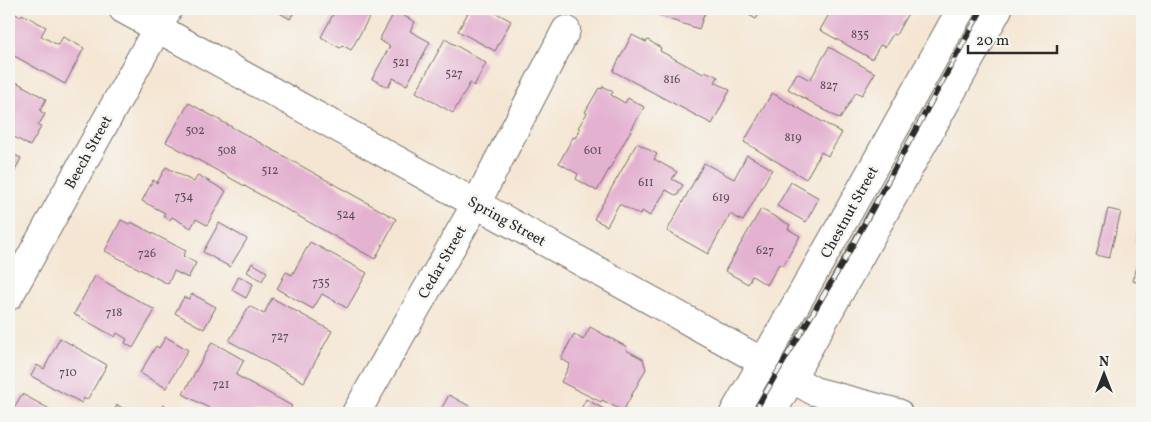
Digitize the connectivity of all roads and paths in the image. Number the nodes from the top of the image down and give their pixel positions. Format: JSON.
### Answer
{"nodes":[{"id":1,"x":123,"y":9,"type":"edge"},
{"id":2,"x":961,"y":9,"type":"edge"},
{"id":3,"x":998,"y":9,"type":"edge"},
{"id":4,"x":163,"y":18,"type":"edge"},
{"id":5,"x":566,"y":30,"type":"dead end"},
{"id":6,"x":476,"y":204,"type":"junction"},
{"id":7,"x":9,"y":296,"type":"edge"},
{"id":8,"x":762,"y":362,"type":"junction"},
{"id":9,"x":791,"y":378,"type":"junction"},
{"id":10,"x":356,"y":413,"type":"edge"},
{"id":11,"x":734,"y":413,"type":"edge"},
{"id":12,"x":772,"y":413,"type":"edge"},
{"id":13,"x":898,"y":413,"type":"edge"}],
"edges":[{"from":1,"to":4,"type":"street","name":"Spring Street"},
{"from":2,"to":8,"type":"street","name":"Chestnut Street"},
{"from":3,"to":9,"type":"street","name":"Chestnut Street"},
{"from":4,"to":6,"type":"street","name":"Spring Street"},
{"from":4,"to":7,"type":"street","name":"Beech Street"},
{"from":5,"to":6,"type":"street","name":"Cedar Street"},
{"from":6,"to":8,"type":"street","name":"Spring Street"},
{"from":6,"to":10,"type":"street","name":"Cedar Street"},
{"from":8,"to":9,"type":"street","name":"Spring Street"},
{"from":8,"to":11,"type":"street","name":"Chestnut Street"},
{"from":9,"to":12,"type":"street","name":"Chestnut Street"},
{"from":9,"to":13,"type":"street","name":"Spring Street"}]}
